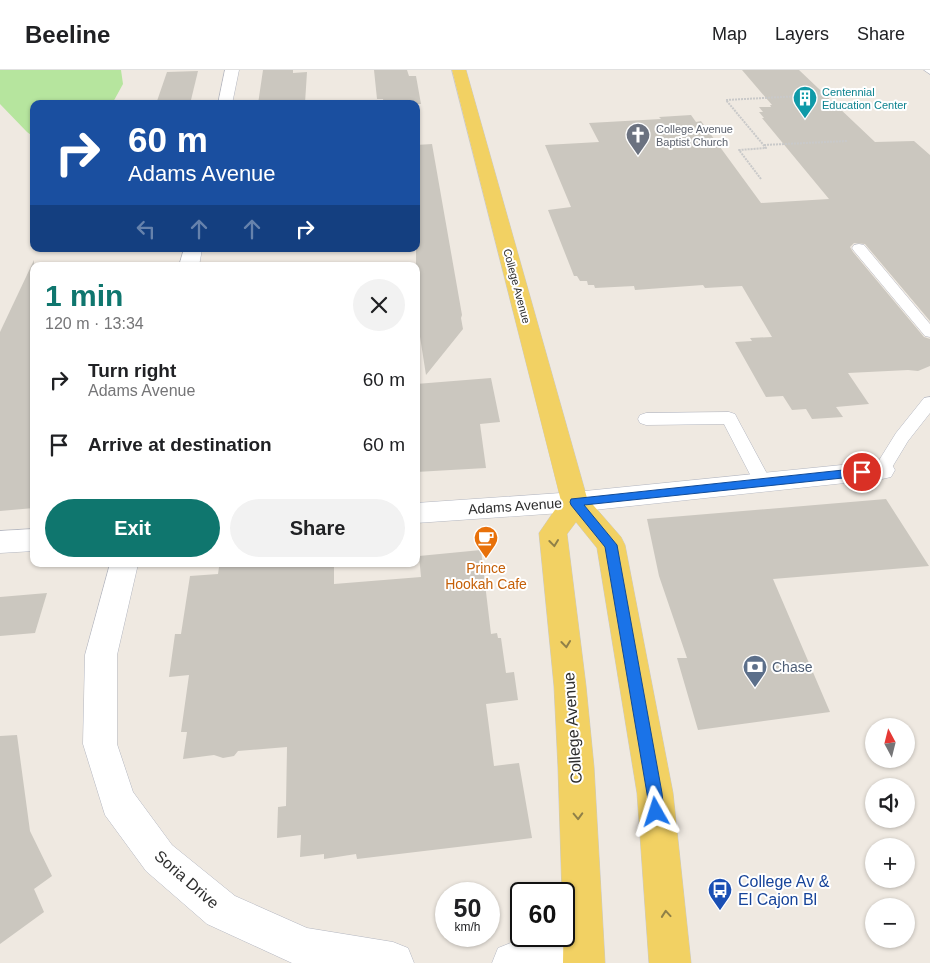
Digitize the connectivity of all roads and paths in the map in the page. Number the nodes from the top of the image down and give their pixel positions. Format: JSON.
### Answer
{"nodes":[{"id":1,"x":232,"y":70,"type":"edge"},
{"id":2,"x":459,"y":70,"type":"edge"},
{"id":3,"x":857,"y":93,"type":"dead end"},
{"id":4,"x":226,"y":100,"type":"edge"},
{"id":5,"x":847,"y":141,"type":"dead end"},
{"id":6,"x":763,"y":145,"type":"junction"},
{"id":7,"x":762,"y":179,"type":"dead end"},
{"id":8,"x":859,"y":248,"type":"dead end"},
{"id":9,"x":930,"y":334,"type":"edge"},
{"id":10,"x":930,"y":402,"type":"edge"},
{"id":11,"x":646,"y":419,"type":"dead end"},
{"id":12,"x":882,"y":470,"type":"joint"},
{"id":13,"x":763,"y":482,"type":"junction"},
{"id":14,"x":575,"y":502,"type":"junction"},
{"id":15,"x":420,"y":513,"type":"edge"},
{"id":16,"x":30,"y":540,"type":"edge"},
{"id":17,"x":0,"y":542,"type":"edge"},
{"id":18,"x":123,"y":567,"type":"edge"},
{"id":19,"x":584,"y":962,"type":"edge"},
{"id":20,"x":393,"y":963,"type":"edge"},
{"id":21,"x":513,"y":963,"type":"edge"},
{"id":22,"x":670,"y":963,"type":"edge"}],
"edges":[{"from":1,"to":4,"type":"street"},
{"from":2,"to":14,"type":"main road","name":"College Avenue"},
{"from":3,"to":6,"type":"path"},
{"from":5,"to":6,"type":"path"},
{"from":6,"to":7,"type":"path"},
{"from":8,"to":9,"type":"lane"},
{"from":10,"to":12,"type":"lane"},
{"from":11,"to":13,"type":"lane"},
{"from":12,"to":13,"type":"street","name":"Adams Avenue"},
{"from":13,"to":14,"type":"street","name":"Adams Avenue"},
{"from":14,"to":15,"type":"street","name":"Adams Avenue"},
{"from":14,"to":19,"type":"main road","name":"College Avenue","one_way":true},
{"from":22,"to":14,"type":"main road","name":"College Avenue","one_way":true},
{"from":16,"to":17,"type":"street"},
{"from":18,"to":20,"type":"street","name":"Soria Drive"},
{"from":19,"to":21,"type":"street"}]}
